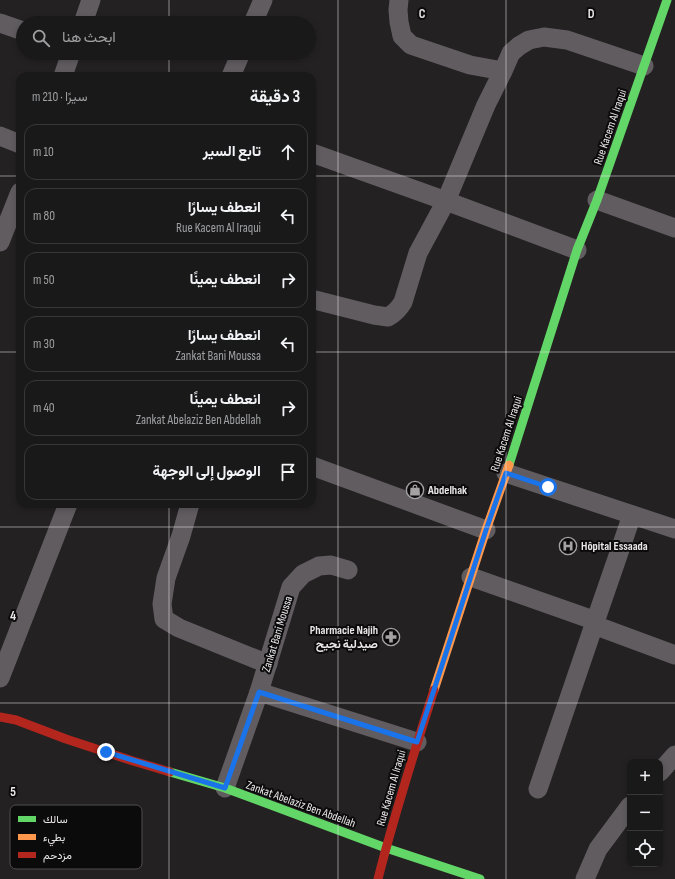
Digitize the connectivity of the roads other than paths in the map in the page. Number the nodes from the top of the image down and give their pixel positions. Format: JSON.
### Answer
{"nodes":[{"id":1,"x":91,"y":0,"type":"edge"},
{"id":2,"x":263,"y":0,"type":"edge"},
{"id":3,"x":399,"y":0,"type":"edge"},
{"id":4,"x":667,"y":0,"type":"edge"},
{"id":5,"x":85,"y":16,"type":"edge"},
{"id":6,"x":257,"y":16,"type":"edge"},
{"id":7,"x":0,"y":23,"type":"edge"},
{"id":8,"x":16,"y":29,"type":"edge"},
{"id":9,"x":69,"y":60,"type":"edge"},
{"id":10,"x":238,"y":60,"type":"edge"},
{"id":11,"x":644,"y":66,"type":"junction"},
{"id":12,"x":503,"y":71,"type":"junction"},
{"id":13,"x":64,"y":72,"type":"edge"},
{"id":14,"x":233,"y":72,"type":"edge"},
{"id":15,"x":0,"y":136,"type":"edge"},
{"id":16,"x":16,"y":142,"type":"edge"},
{"id":17,"x":316,"y":154,"type":"edge"},
{"id":18,"x":597,"y":200,"type":"junction"},
{"id":19,"x":446,"y":201,"type":"junction"},
{"id":20,"x":16,"y":202,"type":"edge"},
{"id":21,"x":675,"y":228,"type":"edge"},
{"id":22,"x":0,"y":242,"type":"edge"},
{"id":23,"x":577,"y":250,"type":"junction"},
{"id":24,"x":316,"y":300,"type":"edge"},
{"id":25,"x":316,"y":467,"type":"edge"},
{"id":26,"x":506,"y":473,"type":"junction"},
{"id":27,"x":66,"y":508,"type":"edge"},
{"id":28,"x":189,"y":508,"type":"edge"},
{"id":29,"x":632,"y":515,"type":"junction"},
{"id":30,"x":675,"y":529,"type":"edge"},
{"id":31,"x":486,"y":530,"type":"junction"},
{"id":32,"x":348,"y":570,"type":"dead end"},
{"id":33,"x":471,"y":577,"type":"junction"},
{"id":34,"x":595,"y":623,"type":"junction"},
{"id":35,"x":675,"y":655,"type":"edge"},
{"id":36,"x":268,"y":664,"type":"junction"},
{"id":37,"x":0,"y":678,"type":"edge"},
{"id":38,"x":259,"y":692,"type":"junction"},
{"id":39,"x":0,"y":717,"type":"edge"},
{"id":40,"x":417,"y":742,"type":"junction"},
{"id":41,"x":675,"y":755,"type":"edge"},
{"id":42,"x":663,"y":769,"type":"edge"},
{"id":43,"x":225,"y":788,"type":"junction"},
{"id":44,"x":538,"y":789,"type":"dead end"},
{"id":45,"x":627,"y":810,"type":"edge"},
{"id":46,"x":386,"y":848,"type":"junction"},
{"id":47,"x":378,"y":879,"type":"edge"},
{"id":48,"x":480,"y":879,"type":"edge"},
{"id":49,"x":585,"y":879,"type":"edge"}],
"edges":[{"from":1,"to":5,"type":"street"},
{"from":2,"to":6,"type":"street"},
{"from":3,"to":12,"type":"street"},
{"from":4,"to":11,"type":"street","name":"Rue Kacem Al Iraqui"},
{"from":7,"to":8,"type":"street"},
{"from":9,"to":13,"type":"street"},
{"from":10,"to":14,"type":"street"},
{"from":11,"to":12,"type":"street"},
{"from":11,"to":18,"type":"street","name":"Rue Kacem Al Iraqui"},
{"from":12,"to":19,"type":"street"},
{"from":15,"to":16,"type":"street"},
{"from":17,"to":19,"type":"street"},
{"from":18,"to":21,"type":"street"},
{"from":18,"to":23,"type":"street","name":"Rue Kacem Al Iraqui"},
{"from":19,"to":23,"type":"street"},
{"from":19,"to":24,"type":"street"},
{"from":20,"to":22,"type":"street"},
{"from":23,"to":26,"type":"street","name":"Rue Kacem Al Iraqui"},
{"from":25,"to":31,"type":"street"},
{"from":26,"to":29,"type":"street"},
{"from":26,"to":31,"type":"street","name":"Rue Kacem Al Iraqui"},
{"from":27,"to":37,"type":"street"},
{"from":28,"to":36,"type":"street"},
{"from":29,"to":30,"type":"street"},
{"from":29,"to":34,"type":"street"},
{"from":31,"to":33,"type":"street","name":"Rue Kacem Al Iraqui"},
{"from":32,"to":36,"type":"street","name":"Zankat Bani Moussa"},
{"from":33,"to":34,"type":"street"},
{"from":33,"to":40,"type":"street","name":"Rue Kacem Al Iraqui"},
{"from":34,"to":35,"type":"street"},
{"from":34,"to":44,"type":"street"},
{"from":36,"to":38,"type":"street","name":"Zankat Bani Moussa"},
{"from":38,"to":40,"type":"street"},
{"from":38,"to":43,"type":"street","name":"Zankat Bani Moussa"},
{"from":39,"to":43,"type":"street","name":"Zankat Abelaziz Ben Abdellah"},
{"from":40,"to":46,"type":"street","name":"Rue Kacem Al Iraqui"},
{"from":41,"to":42,"type":"street"},
{"from":43,"to":46,"type":"street","name":"Zankat Abelaziz Ben Abdellah"},
{"from":45,"to":49,"type":"street"},
{"from":46,"to":47,"type":"street","name":"Rue Kacem Al Iraqui"},
{"from":46,"to":48,"type":"street","name":"Zankat Abelaziz Ben Abdellah"}]}
